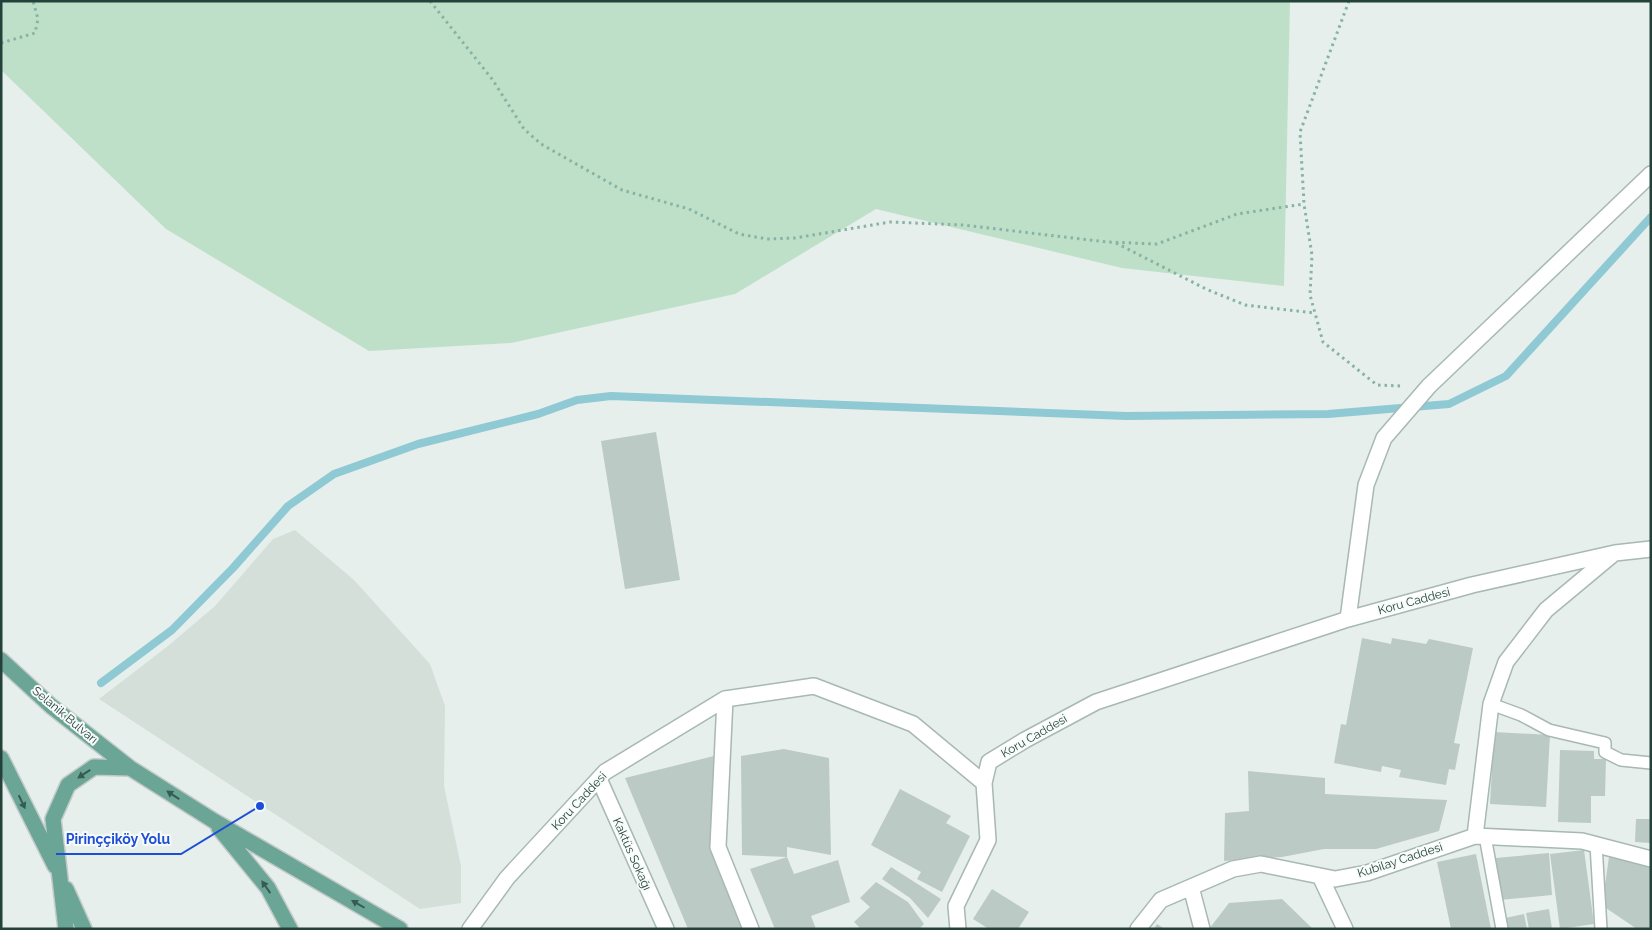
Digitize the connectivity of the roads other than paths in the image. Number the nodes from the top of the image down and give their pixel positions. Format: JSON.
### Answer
{"nodes":[{"id":1,"x":1651,"y":174,"type":"edge"},
{"id":2,"x":1651,"y":549,"type":"edge"},
{"id":3,"x":1615,"y":553,"type":"junction"},
{"id":4,"x":1348,"y":619,"type":"junction"},
{"id":5,"x":1,"y":660,"type":"edge"},
{"id":6,"x":725,"y":700,"type":"junction"},
{"id":7,"x":1491,"y":704,"type":"junction"},
{"id":8,"x":1,"y":758,"type":"edge"},
{"id":9,"x":1651,"y":763,"type":"edge"},
{"id":10,"x":130,"y":768,"type":"junction"},
{"id":11,"x":599,"y":779,"type":"junction"},
{"id":12,"x":984,"y":783,"type":"junction"},
{"id":13,"x":214,"y":822,"type":"junction"},
{"id":14,"x":1480,"y":836,"type":"junction"},
{"id":15,"x":1596,"y":844,"type":"junction"},
{"id":16,"x":1651,"y":859,"type":"edge"},
{"id":17,"x":60,"y":876,"type":"junction"},
{"id":18,"x":1320,"y":876,"type":"junction"},
{"id":19,"x":1191,"y":887,"type":"junction"},
{"id":20,"x":66,"y":929,"type":"edge"},
{"id":21,"x":84,"y":929,"type":"edge"},
{"id":22,"x":290,"y":929,"type":"edge"},
{"id":23,"x":400,"y":929,"type":"edge"},
{"id":24,"x":470,"y":929,"type":"edge"},
{"id":25,"x":666,"y":929,"type":"edge"},
{"id":26,"x":751,"y":929,"type":"edge"},
{"id":27,"x":958,"y":929,"type":"edge"},
{"id":28,"x":1138,"y":929,"type":"edge"},
{"id":29,"x":1202,"y":929,"type":"edge"},
{"id":30,"x":1345,"y":929,"type":"edge"},
{"id":31,"x":1502,"y":929,"type":"edge"},
{"id":32,"x":1601,"y":929,"type":"edge"}],
"edges":[{"from":1,"to":4,"type":"street"},
{"from":2,"to":3,"type":"street","name":"Koru Caddesi"},
{"from":3,"to":4,"type":"street","name":"Koru Caddesi"},
{"from":3,"to":7,"type":"street"},
{"from":4,"to":12,"type":"street","name":"Koru Caddesi"},
{"from":5,"to":10,"type":"main road","name":"Selanik Bulvarı"},
{"from":6,"to":11,"type":"street","name":"Koru Caddesi"},
{"from":6,"to":12,"type":"street","name":"Koru Caddesi"},
{"from":6,"to":26,"type":"street"},
{"from":7,"to":9,"type":"lane"},
{"from":7,"to":14,"type":"street"},
{"from":8,"to":17,"type":"main road","one_way":true},
{"from":13,"to":10,"type":"main road","name":"Selanik Bulvarı","one_way":true},
{"from":10,"to":17,"type":"main road","one_way":true},
{"from":11,"to":24,"type":"street","name":"Koru Caddesi"},
{"from":11,"to":25,"type":"street","name":"Kaktüs Sokağı"},
{"from":12,"to":27,"type":"street"},
{"from":22,"to":13,"type":"main road","one_way":true},
{"from":23,"to":13,"type":"main road","name":"Selanik Bulvarı","one_way":true},
{"from":14,"to":15,"type":"street","name":"Kubilay Caddesi"},
{"from":14,"to":18,"type":"street","name":"Kubilay Caddesi"},
{"from":14,"to":31,"type":"lane"},
{"from":15,"to":16,"type":"street","name":"Kubilay Caddesi"},
{"from":15,"to":32,"type":"lane"},
{"from":17,"to":20,"type":"main road"},
{"from":17,"to":21,"type":"main road"},
{"from":18,"to":19,"type":"street","name":"Kubilay Caddesi"},
{"from":18,"to":30,"type":"street"},
{"from":19,"to":28,"type":"street","name":"Kubilay Caddesi"},
{"from":19,"to":29,"type":"street"}]}
